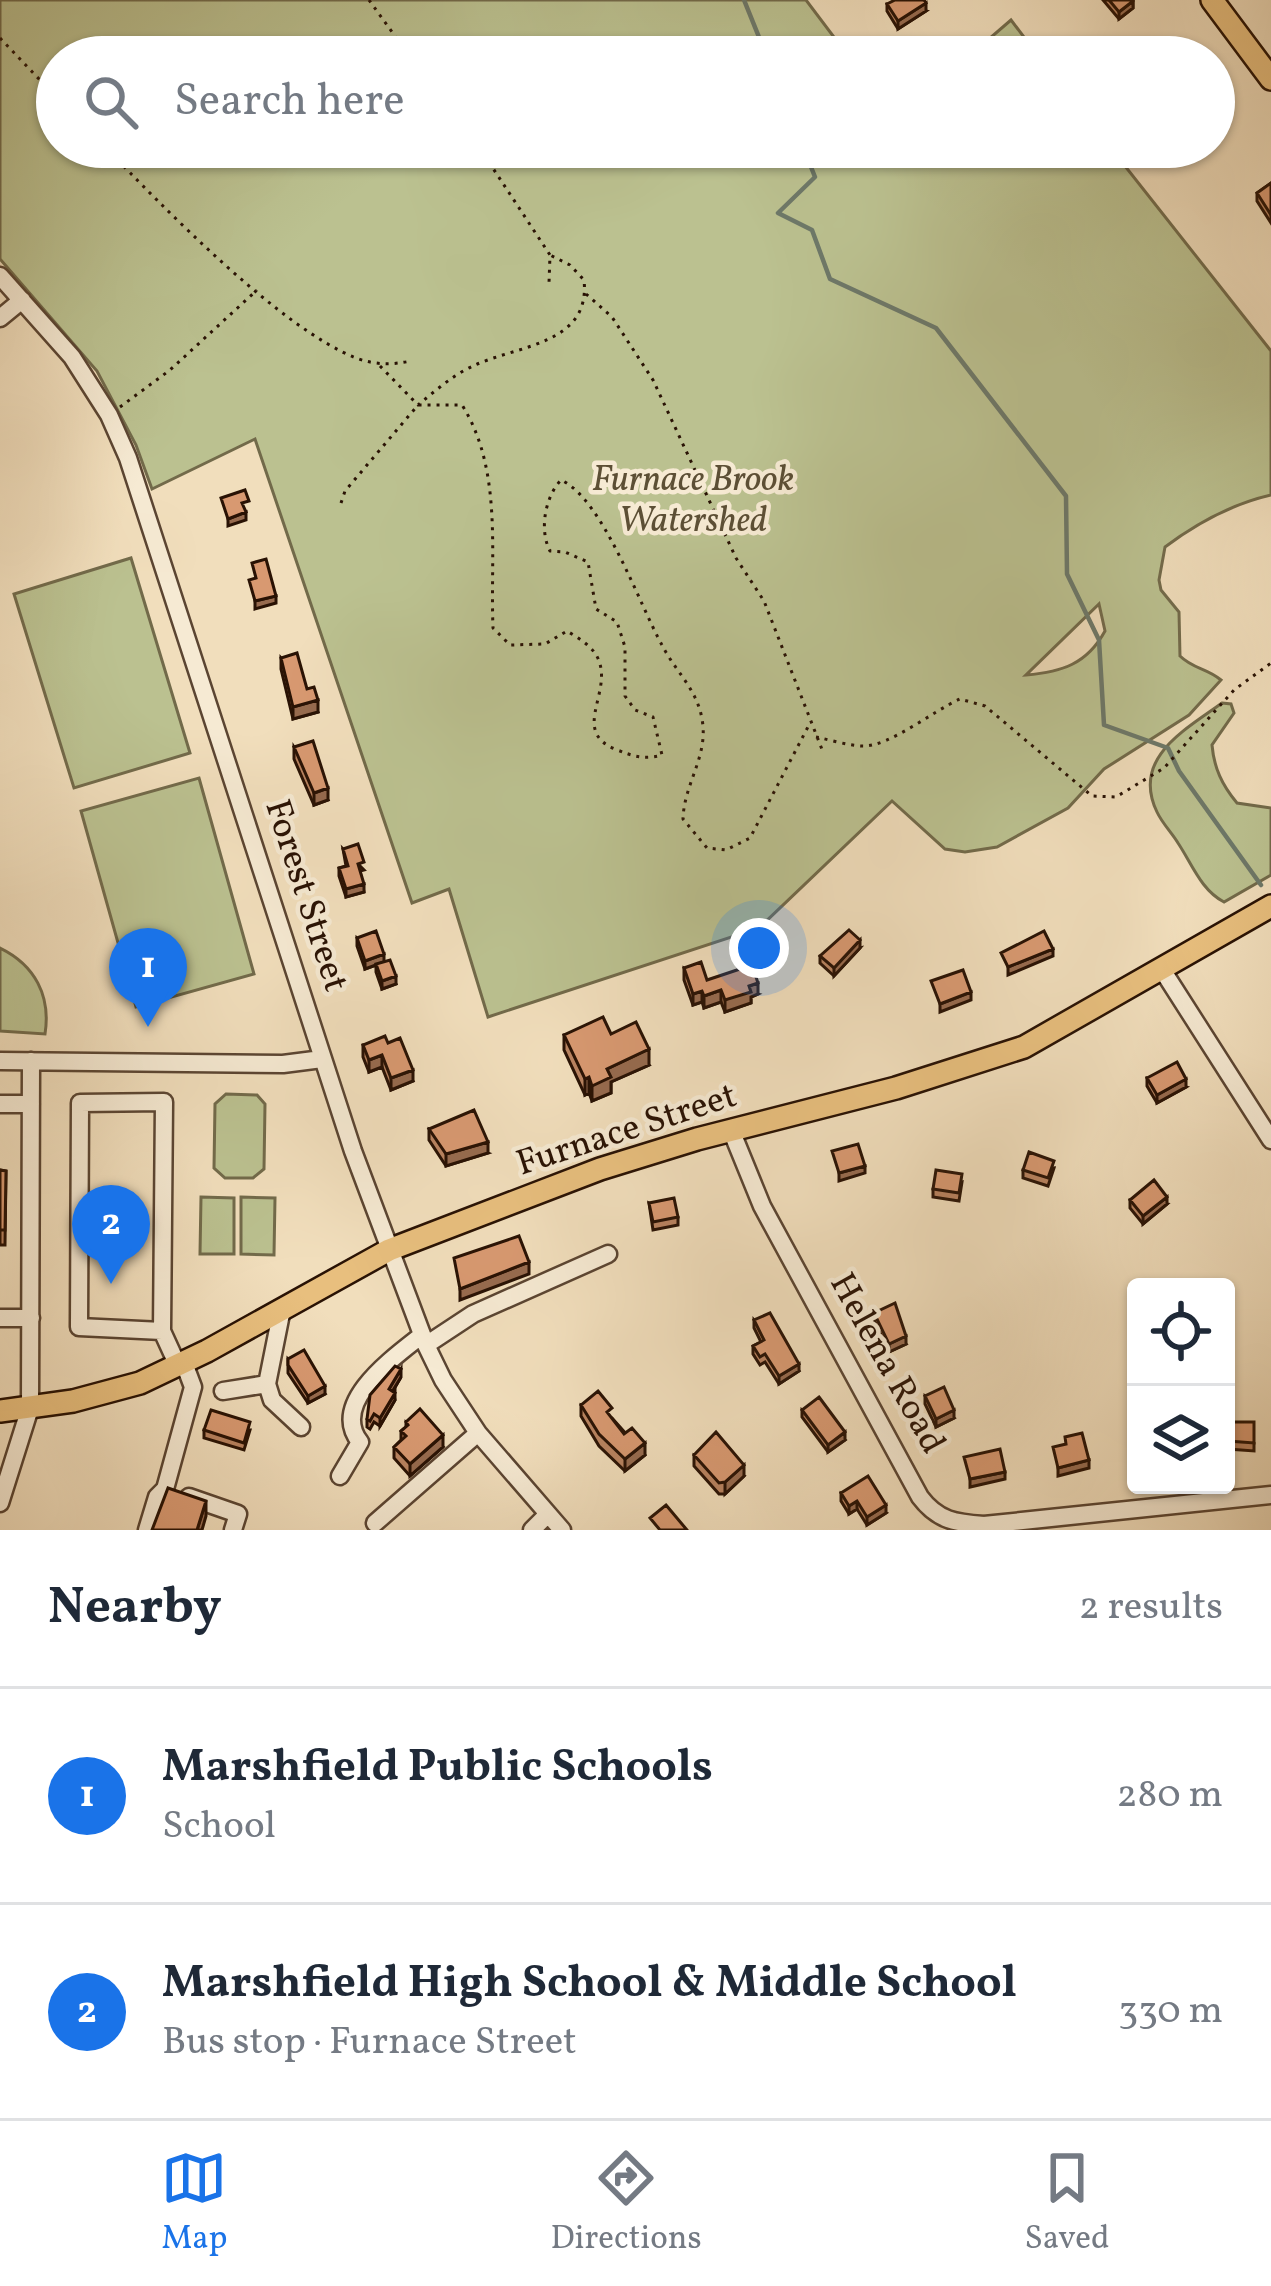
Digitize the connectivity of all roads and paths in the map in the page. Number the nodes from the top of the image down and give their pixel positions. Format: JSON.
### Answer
{"nodes":[{"id":1,"x":369,"y":0,"type":"edge"},
{"id":2,"x":1212,"y":0,"type":"edge"},
{"id":3,"x":395,"y":36,"type":"edge"},
{"id":4,"x":0,"y":38,"type":"edge"},
{"id":5,"x":36,"y":76,"type":"edge"},
{"id":6,"x":1271,"y":79,"type":"edge"},
{"id":7,"x":127,"y":168,"type":"edge"},
{"id":8,"x":493,"y":168,"type":"edge"},
{"id":9,"x":550,"y":255,"type":"junction"},
{"id":10,"x":549,"y":283,"type":"dead end"},
{"id":11,"x":2,"y":284,"type":"edge"},
{"id":12,"x":257,"y":290,"type":"junction"},
{"id":13,"x":586,"y":294,"type":"junction"},
{"id":14,"x":22,"y":300,"type":"junction"},
{"id":15,"x":0,"y":319,"type":"edge"},
{"id":16,"x":411,"y":361,"type":"dead end"},
{"id":17,"x":379,"y":364,"type":"junction"},
{"id":18,"x":418,"y":405,"type":"junction"},
{"id":19,"x":109,"y":415,"type":"junction"},
{"id":20,"x":340,"y":503,"type":"dead end"},
{"id":21,"x":1271,"y":663,"type":"edge"},
{"id":22,"x":810,"y":723,"type":"junction"},
{"id":23,"x":816,"y":737,"type":"junction"},
{"id":24,"x":823,"y":752,"type":"dead end"},
{"id":25,"x":1271,"y":906,"type":"edge"},
{"id":26,"x":1163,"y":971,"type":"junction"},
{"id":27,"x":322,"y":1059,"type":"junction"},
{"id":28,"x":0,"y":1061,"type":"edge"},
{"id":29,"x":31,"y":1061,"type":"junction"},
{"id":30,"x":0,"y":1104,"type":"edge"},
{"id":31,"x":31,"y":1104,"type":"junction"},
{"id":32,"x":730,"y":1130,"type":"junction"},
{"id":33,"x":1271,"y":1140,"type":"edge"},
{"id":34,"x":388,"y":1250,"type":"junction"},
{"id":35,"x":608,"y":1254,"type":"dead end"},
{"id":36,"x":282,"y":1309,"type":"junction"},
{"id":37,"x":0,"y":1318,"type":"edge"},
{"id":38,"x":31,"y":1318,"type":"junction"},
{"id":39,"x":162,"y":1330,"type":"junction"},
{"id":40,"x":424,"y":1340,"type":"junction"},
{"id":41,"x":181,"y":1364,"type":"junction"},
{"id":42,"x":267,"y":1384,"type":"junction"},
{"id":43,"x":223,"y":1390,"type":"dead end"},
{"id":44,"x":30,"y":1408,"type":"junction"},
{"id":45,"x":0,"y":1411,"type":"edge"},
{"id":46,"x":301,"y":1427,"type":"dead end"},
{"id":47,"x":478,"y":1433,"type":"junction"},
{"id":48,"x":340,"y":1476,"type":"dead end"},
{"id":49,"x":5,"y":1478,"type":"edge"},
{"id":50,"x":165,"y":1489,"type":"junction"},
{"id":51,"x":1271,"y":1495,"type":"edge"},
{"id":52,"x":0,"y":1503,"type":"edge"},
{"id":53,"x":548,"y":1514,"type":"junction"},
{"id":54,"x":375,"y":1523,"type":"dead end"},
{"id":55,"x":147,"y":1530,"type":"edge"},
{"id":56,"x":233,"y":1530,"type":"edge"},
{"id":57,"x":532,"y":1530,"type":"edge"},
{"id":58,"x":562,"y":1530,"type":"edge"}],
"edges":[{"from":1,"to":3,"type":"path"},
{"from":2,"to":6,"type":"main road"},
{"from":4,"to":5,"type":"path"},
{"from":7,"to":12,"type":"path"},
{"from":8,"to":9,"type":"path"},
{"from":9,"to":10,"type":"path"},
{"from":9,"to":13,"type":"path"},
{"from":11,"to":14,"type":"street","name":"Forest Street"},
{"from":12,"to":17,"type":"path"},
{"from":12,"to":19,"type":"path"},
{"from":13,"to":18,"type":"path"},
{"from":13,"to":22,"type":"path"},
{"from":14,"to":15,"type":"street"},
{"from":14,"to":19,"type":"street","name":"Forest Street"},
{"from":16,"to":17,"type":"path"},
{"from":17,"to":18,"type":"path"},
{"from":18,"to":20,"type":"path"},
{"from":18,"to":22,"type":"path"},
{"from":19,"to":27,"type":"street","name":"Forest Street"},
{"from":21,"to":23,"type":"path"},
{"from":22,"to":23,"type":"path"},
{"from":23,"to":24,"type":"path"},
{"from":25,"to":26,"type":"main road","name":"Furnace Street"},
{"from":26,"to":32,"type":"main road","name":"Furnace Street"},
{"from":26,"to":33,"type":"street"},
{"from":27,"to":29,"type":"street"},
{"from":27,"to":34,"type":"street","name":"Forest Street"},
{"from":28,"to":29,"type":"street"},
{"from":29,"to":31,"type":"street"},
{"from":30,"to":31,"type":"street"},
{"from":31,"to":38,"type":"street"},
{"from":32,"to":34,"type":"main road","name":"Furnace Street"},
{"from":32,"to":51,"type":"street","name":"Helena Road"},
{"from":34,"to":36,"type":"main road","name":"Furnace Street"},
{"from":34,"to":40,"type":"street","name":"Forest Street"},
{"from":35,"to":40,"type":"street"},
{"from":36,"to":41,"type":"main road","name":"Furnace Street"},
{"from":36,"to":42,"type":"street"},
{"from":37,"to":38,"type":"street"},
{"from":38,"to":44,"type":"street"},
{"from":39,"to":39,"type":"street"},
{"from":39,"to":41,"type":"street"},
{"from":40,"to":47,"type":"street","name":"Forest Street"},
{"from":40,"to":48,"type":"street"},
{"from":41,"to":44,"type":"main road","name":"Furnace Street"},
{"from":41,"to":50,"type":"street"},
{"from":42,"to":43,"type":"street"},
{"from":42,"to":46,"type":"street"},
{"from":44,"to":45,"type":"main road","name":"Furnace Street"},
{"from":44,"to":49,"type":"street"},
{"from":47,"to":53,"type":"street","name":"Forest Street"},
{"from":47,"to":54,"type":"street"},
{"from":49,"to":52,"type":"street"},
{"from":50,"to":55,"type":"street"},
{"from":50,"to":56,"type":"street"},
{"from":53,"to":57,"type":"street"},
{"from":53,"to":58,"type":"street","name":"Forest Street"}]}
